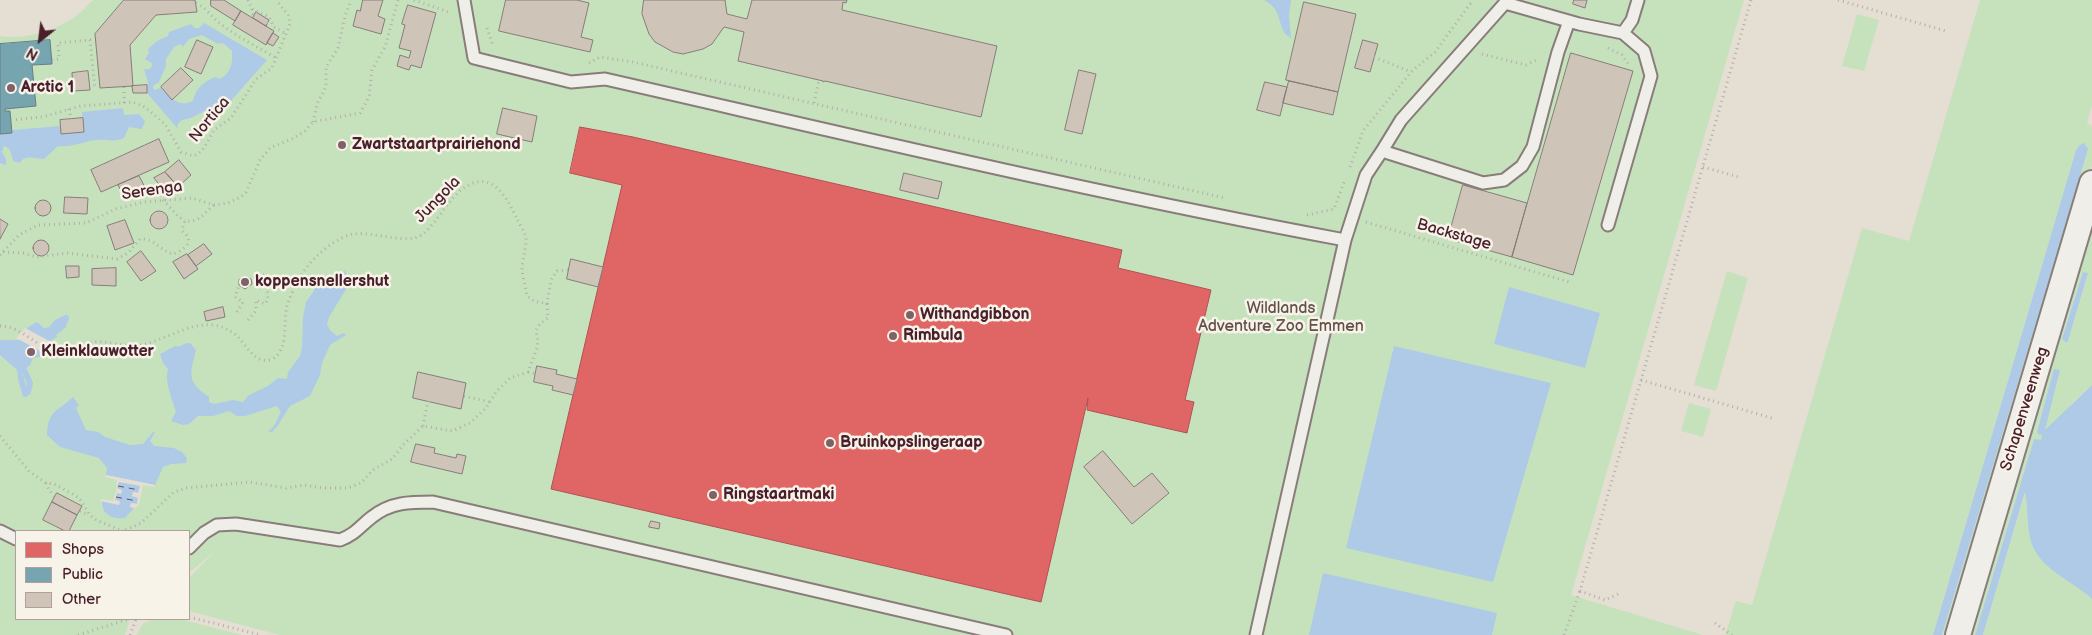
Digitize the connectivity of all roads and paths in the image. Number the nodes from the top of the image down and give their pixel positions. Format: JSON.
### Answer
{"nodes":[{"id":1,"x":248,"y":0,"type":"edge"},
{"id":2,"x":276,"y":0,"type":"edge"},
{"id":3,"x":352,"y":0,"type":"edge"},
{"id":4,"x":398,"y":0,"type":"edge"},
{"id":5,"x":414,"y":0,"type":"edge"},
{"id":6,"x":464,"y":0,"type":"edge"},
{"id":7,"x":1473,"y":0,"type":"edge"},
{"id":8,"x":1638,"y":0,"type":"edge"},
{"id":9,"x":1751,"y":0,"type":"edge"},
{"id":10,"x":1838,"y":0,"type":"edge"},
{"id":11,"x":1506,"y":2,"type":"edge"},
{"id":12,"x":196,"y":3,"type":"dead end"},
{"id":13,"x":252,"y":9,"type":"junction"},
{"id":14,"x":254,"y":16,"type":"dead end"},
{"id":15,"x":467,"y":18,"type":"junction"},
{"id":16,"x":1569,"y":21,"type":"junction"},
{"id":17,"x":267,"y":23,"type":"dead end"},
{"id":18,"x":272,"y":24,"type":"junction"},
{"id":19,"x":1946,"y":31,"type":"dead end"},
{"id":20,"x":1623,"y":33,"type":"junction"},
{"id":21,"x":286,"y":34,"type":"junction"},
{"id":22,"x":1603,"y":46,"type":"dead end"},
{"id":23,"x":494,"y":48,"type":"dead end"},
{"id":24,"x":1435,"y":52,"type":"junction"},
{"id":25,"x":1558,"y":52,"type":"junction"},
{"id":26,"x":1481,"y":54,"type":"dead end"},
{"id":27,"x":1374,"y":57,"type":"dead end"},
{"id":28,"x":276,"y":58,"type":"junction"},
{"id":29,"x":52,"y":60,"type":"dead end"},
{"id":30,"x":1450,"y":64,"type":"junction"},
{"id":31,"x":584,"y":65,"type":"dead end"},
{"id":32,"x":1629,"y":65,"type":"dead end"},
{"id":33,"x":1411,"y":72,"type":"junction"},
{"id":34,"x":819,"y":80,"type":"dead end"},
{"id":35,"x":124,"y":86,"type":"dead end"},
{"id":36,"x":95,"y":89,"type":"dead end"},
{"id":37,"x":124,"y":103,"type":"junction"},
{"id":38,"x":814,"y":103,"type":"junction"},
{"id":39,"x":69,"y":109,"type":"junction"},
{"id":40,"x":71,"y":119,"type":"dead end"},
{"id":41,"x":11,"y":120,"type":"dead end"},
{"id":42,"x":313,"y":122,"type":"junction"},
{"id":43,"x":1382,"y":152,"type":"junction"},
{"id":44,"x":1703,"y":167,"type":"junction"},
{"id":45,"x":1739,"y":177,"type":"dead end"},
{"id":46,"x":2092,"y":183,"type":"edge"},
{"id":47,"x":1229,"y":198,"type":"dead end"},
{"id":48,"x":163,"y":200,"type":"junction"},
{"id":49,"x":214,"y":205,"type":"junction"},
{"id":50,"x":1334,"y":209,"type":"junction"},
{"id":51,"x":1306,"y":216,"type":"dead end"},
{"id":52,"x":1352,"y":218,"type":"junction"},
{"id":53,"x":185,"y":221,"type":"junction"},
{"id":54,"x":1608,"y":225,"type":"dead end"},
{"id":55,"x":1345,"y":240,"type":"junction"},
{"id":56,"x":1,"y":254,"type":"edge"},
{"id":57,"x":569,"y":270,"type":"dead end"},
{"id":58,"x":251,"y":279,"type":"dead end"},
{"id":59,"x":1569,"y":282,"type":"dead end"},
{"id":60,"x":239,"y":285,"type":"dead end"},
{"id":61,"x":548,"y":304,"type":"junction"},
{"id":62,"x":237,"y":312,"type":"dead end"},
{"id":63,"x":248,"y":320,"type":"dead end"},
{"id":64,"x":0,"y":326,"type":"edge"},
{"id":65,"x":528,"y":372,"type":"junction"},
{"id":66,"x":536,"y":374,"type":"dead end"},
{"id":67,"x":1641,"y":380,"type":"junction"},
{"id":68,"x":464,"y":396,"type":"dead end"},
{"id":69,"x":428,"y":401,"type":"dead end"},
{"id":70,"x":490,"y":402,"type":"junction"},
{"id":71,"x":1775,"y":419,"type":"dead end"},
{"id":72,"x":423,"y":426,"type":"junction"},
{"id":73,"x":0,"y":436,"type":"edge"},
{"id":74,"x":46,"y":483,"type":"junction"},
{"id":75,"x":55,"y":497,"type":"dead end"},
{"id":76,"x":80,"y":510,"type":"dead end"},
{"id":77,"x":90,"y":515,"type":"junction"},
{"id":78,"x":0,"y":530,"type":"edge"},
{"id":79,"x":121,"y":530,"type":"edge"},
{"id":80,"x":125,"y":530,"type":"edge"},
{"id":81,"x":15,"y":539,"type":"edge"},
{"id":82,"x":190,"y":547,"type":"edge"},
{"id":83,"x":1580,"y":591,"type":"junction"},
{"id":84,"x":1618,"y":594,"type":"dead end"},
{"id":85,"x":190,"y":617,"type":"edge"},
{"id":86,"x":127,"y":620,"type":"edge"},
{"id":87,"x":136,"y":620,"type":"edge"},
{"id":88,"x":1715,"y":623,"type":"dead end"},
{"id":89,"x":78,"y":635,"type":"edge"},
{"id":90,"x":130,"y":635,"type":"edge"},
{"id":91,"x":261,"y":635,"type":"edge"},
{"id":92,"x":1006,"y":635,"type":"edge"},
{"id":93,"x":1256,"y":635,"type":"edge"},
{"id":94,"x":1564,"y":635,"type":"edge"},
{"id":95,"x":1732,"y":635,"type":"edge"},
{"id":96,"x":1958,"y":635,"type":"edge"}],
"edges":[{"from":1,"to":13,"type":"path"},
{"from":2,"to":21,"type":"path","name":"Nortica"},
{"from":3,"to":42,"type":"path"},
{"from":4,"to":42,"type":"path"},
{"from":5,"to":15,"type":"path"},
{"from":6,"to":15,"type":"lane"},
{"from":7,"to":24,"type":"path"},
{"from":8,"to":20,"type":"lane"},
{"from":9,"to":44,"type":"path"},
{"from":10,"to":19,"type":"path"},
{"from":11,"to":16,"type":"lane"},
{"from":11,"to":30,"type":"lane"},
{"from":12,"to":28,"type":"path"},
{"from":13,"to":14,"type":"path"},
{"from":13,"to":18,"type":"path"},
{"from":15,"to":23,"type":"path"},
{"from":15,"to":55,"type":"lane"},
{"from":16,"to":20,"type":"lane"},
{"from":16,"to":25,"type":"lane"},
{"from":17,"to":18,"type":"path"},
{"from":18,"to":21,"type":"path"},
{"from":20,"to":54,"type":"lane"},
{"from":21,"to":28,"type":"path","name":"Nortica"},
{"from":22,"to":32,"type":"path"},
{"from":24,"to":30,"type":"path"},
{"from":24,"to":33,"type":"path"},
{"from":25,"to":26,"type":"path"},
{"from":25,"to":43,"type":"lane"},
{"from":27,"to":33,"type":"path"},
{"from":28,"to":37,"type":"path","name":"Nortica"},
{"from":29,"to":36,"type":"path"},
{"from":30,"to":43,"type":"lane"},
{"from":31,"to":38,"type":"path"},
{"from":33,"to":50,"type":"path"},
{"from":34,"to":38,"type":"path"},
{"from":35,"to":37,"type":"path"},
{"from":37,"to":39,"type":"path","name":"Nortica"},
{"from":38,"to":47,"type":"path"},
{"from":39,"to":40,"type":"path"},
{"from":39,"to":41,"type":"path","name":"Nortica"},
{"from":42,"to":49,"type":"path"},
{"from":43,"to":52,"type":"lane"},
{"from":44,"to":45,"type":"path"},
{"from":44,"to":67,"type":"path"},
{"from":46,"to":96,"type":"street","name":"Schapenveenweg"},
{"from":48,"to":49,"type":"path","name":"Serenga"},
{"from":48,"to":53,"type":"path"},
{"from":48,"to":56,"type":"path","name":"Serenga"},
{"from":49,"to":53,"type":"path"},
{"from":50,"to":51,"type":"path"},
{"from":50,"to":52,"type":"path","name":"Backstage"},
{"from":52,"to":55,"type":"lane"},
{"from":52,"to":59,"type":"path","name":"Backstage"},
{"from":53,"to":56,"type":"path"},
{"from":55,"to":93,"type":"lane"},
{"from":57,"to":61,"type":"path"},
{"from":58,"to":63,"type":"path"},
{"from":60,"to":62,"type":"path"},
{"from":61,"to":64,"type":"path","name":"Jungola"},
{"from":61,"to":65,"type":"path"},
{"from":65,"to":66,"type":"path"},
{"from":65,"to":70,"type":"path"},
{"from":67,"to":71,"type":"path"},
{"from":67,"to":83,"type":"path"},
{"from":68,"to":70,"type":"path"},
{"from":69,"to":72,"type":"path"},
{"from":70,"to":72,"type":"path"},
{"from":72,"to":80,"type":"path"},
{"from":73,"to":74,"type":"path"},
{"from":74,"to":75,"type":"path"},
{"from":74,"to":77,"type":"path"},
{"from":76,"to":77,"type":"path"},
{"from":77,"to":79,"type":"path"},
{"from":78,"to":81,"type":"lane"},
{"from":82,"to":92,"type":"lane"},
{"from":83,"to":84,"type":"path"},
{"from":83,"to":94,"type":"path"},
{"from":85,"to":91,"type":"path"},
{"from":86,"to":89,"type":"path"},
{"from":87,"to":90,"type":"path"},
{"from":88,"to":95,"type":"path"}]}
